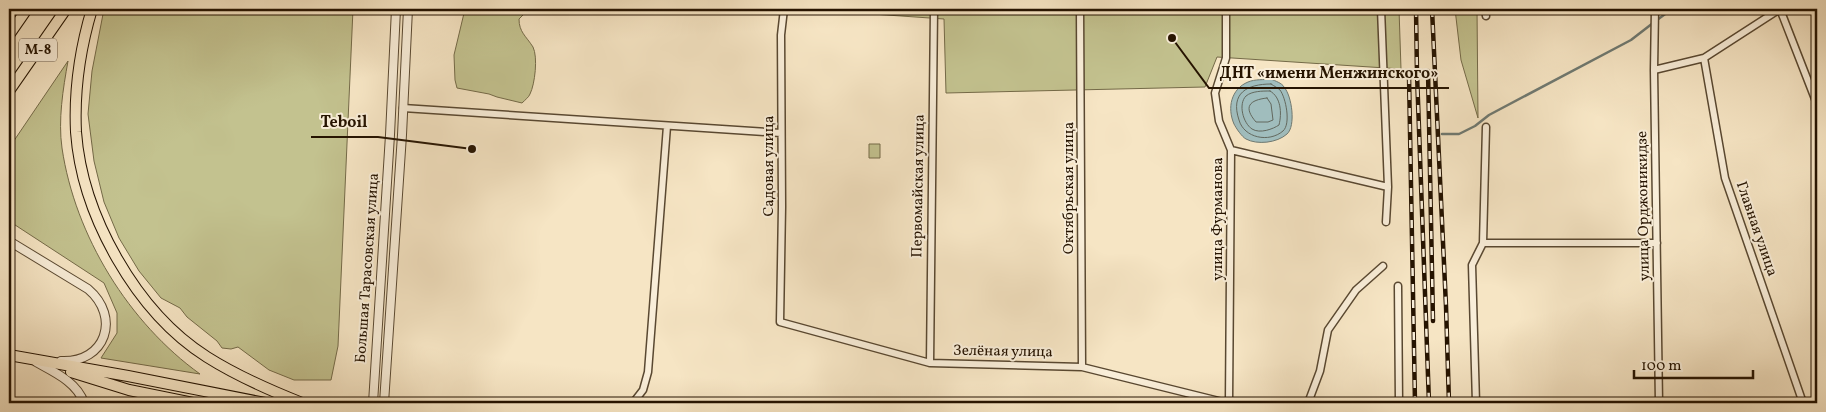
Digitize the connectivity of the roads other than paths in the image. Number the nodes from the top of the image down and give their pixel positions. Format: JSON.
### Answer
{"nodes":[{"id":1,"x":27,"y":9,"type":"edge"},
{"id":2,"x":66,"y":9,"type":"edge"},
{"id":3,"x":92,"y":9,"type":"edge"},
{"id":4,"x":396,"y":9,"type":"edge"},
{"id":5,"x":408,"y":9,"type":"edge"},
{"id":6,"x":784,"y":9,"type":"edge"},
{"id":7,"x":934,"y":9,"type":"edge"},
{"id":8,"x":1080,"y":9,"type":"edge"},
{"id":9,"x":1226,"y":9,"type":"edge"},
{"id":10,"x":1382,"y":9,"type":"edge"},
{"id":11,"x":1655,"y":9,"type":"edge"},
{"id":12,"x":1780,"y":9,"type":"edge"},
{"id":13,"x":9,"y":35,"type":"edge"},
{"id":14,"x":1704,"y":58,"type":"junction"},
{"id":15,"x":1654,"y":70,"type":"junction"},
{"id":16,"x":9,"y":91,"type":"edge"},
{"id":17,"x":1817,"y":104,"type":"edge"},
{"id":18,"x":403,"y":108,"type":"junction"},
{"id":19,"x":667,"y":126,"type":"junction"},
{"id":20,"x":1486,"y":127,"type":"dead end"},
{"id":21,"x":781,"y":134,"type":"junction"},
{"id":22,"x":1232,"y":150,"type":"junction"},
{"id":23,"x":1388,"y":187,"type":"junction"},
{"id":24,"x":1386,"y":222,"type":"dead end"},
{"id":25,"x":9,"y":241,"type":"edge"},
{"id":26,"x":1657,"y":242,"type":"junction"},
{"id":27,"x":1483,"y":243,"type":"junction"},
{"id":28,"x":1383,"y":266,"type":"dead end"},
{"id":29,"x":1398,"y":286,"type":"dead end"},
{"id":30,"x":780,"y":322,"type":"joint"},
{"id":31,"x":9,"y":355,"type":"edge"},
{"id":32,"x":32,"y":360,"type":"junction"},
{"id":33,"x":930,"y":363,"type":"junction"},
{"id":34,"x":1082,"y":367,"type":"junction"},
{"id":35,"x":84,"y":403,"type":"edge"},
{"id":36,"x":193,"y":403,"type":"edge"},
{"id":37,"x":265,"y":403,"type":"edge"},
{"id":38,"x":302,"y":403,"type":"edge"},
{"id":39,"x":373,"y":403,"type":"edge"},
{"id":40,"x":384,"y":403,"type":"edge"},
{"id":41,"x":633,"y":403,"type":"edge"},
{"id":42,"x":1228,"y":403,"type":"edge"},
{"id":43,"x":1308,"y":403,"type":"edge"},
{"id":44,"x":1399,"y":403,"type":"edge"},
{"id":45,"x":1476,"y":403,"type":"edge"},
{"id":46,"x":1659,"y":403,"type":"edge"},
{"id":47,"x":1803,"y":403,"type":"edge"}],
"edges":[{"from":1,"to":13,"type":"main road","number":"М-8"},
{"from":2,"to":16,"type":"main road","number":"М-8"},
{"from":3,"to":38,"type":"main road"},
{"from":4,"to":39,"type":"street","name":"Большая Тарасовская улица"},
{"from":5,"to":18,"type":"street","name":"Большая Тарасовская улица"},
{"from":6,"to":21,"type":"street","name":"Садовая улица"},
{"from":7,"to":33,"type":"street","name":"Первомайская улица"},
{"from":8,"to":34,"type":"street","name":"Октябрьская улица"},
{"from":9,"to":22,"type":"street","name":"улица Фурманова"},
{"from":10,"to":23,"type":"street"},
{"from":11,"to":15,"type":"street","name":"улица Орджоникидзе"},
{"from":12,"to":14,"type":"street"},
{"from":12,"to":17,"type":"street"},
{"from":14,"to":15,"type":"street"},
{"from":14,"to":47,"type":"street","name":"Главная улица"},
{"from":15,"to":26,"type":"street","name":"улица Орджоникидзе"},
{"from":18,"to":19,"type":"street"},
{"from":18,"to":40,"type":"street","name":"Большая Тарасовская улица"},
{"from":19,"to":21,"type":"street"},
{"from":19,"to":41,"type":"street"},
{"from":20,"to":27,"type":"street"},
{"from":21,"to":30,"type":"street","name":"Садовая улица"},
{"from":22,"to":23,"type":"street"},
{"from":22,"to":42,"type":"street","name":"улица Фурманова"},
{"from":23,"to":24,"type":"street"},
{"from":25,"to":32,"type":"street"},
{"from":26,"to":27,"type":"street"},
{"from":26,"to":46,"type":"street","name":"улица Орджоникидзе"},
{"from":27,"to":45,"type":"street"},
{"from":28,"to":43,"type":"street"},
{"from":29,"to":44,"type":"street"},
{"from":30,"to":33,"type":"street","name":"Зелёная улица"},
{"from":31,"to":32,"type":"main road"},
{"from":32,"to":35,"type":"street"},
{"from":32,"to":36,"type":"main road"},
{"from":32,"to":37,"type":"main road"},
{"from":33,"to":34,"type":"street","name":"Зелёная улица"},
{"from":34,"to":42,"type":"street","name":"Зелёная улица"}]}
